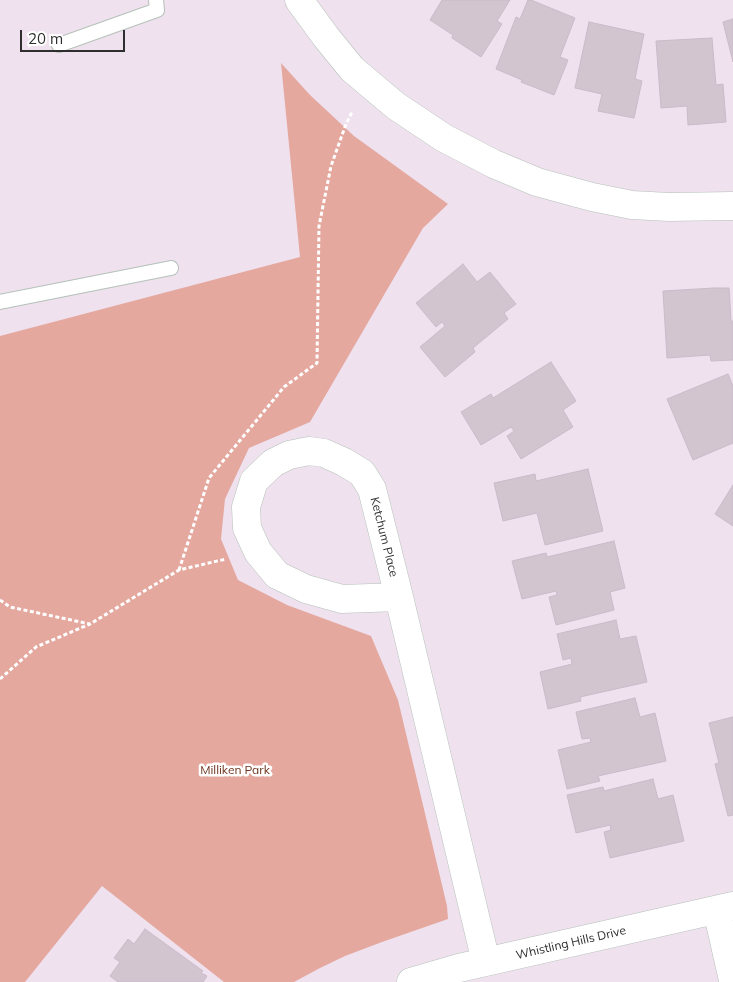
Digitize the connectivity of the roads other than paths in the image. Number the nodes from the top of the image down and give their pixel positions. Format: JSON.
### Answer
{"nodes":[{"id":1,"x":156,"y":0,"type":"edge"},
{"id":2,"x":299,"y":0,"type":"edge"},
{"id":3,"x":59,"y":45,"type":"dead end"},
{"id":4,"x":733,"y":206,"type":"edge"},
{"id":5,"x":171,"y":268,"type":"dead end"},
{"id":6,"x":0,"y":302,"type":"edge"},
{"id":7,"x":399,"y":597,"type":"junction"},
{"id":8,"x":725,"y":908,"type":"edge"},
{"id":9,"x":486,"y":962,"type":"junction"},
{"id":10,"x":733,"y":980,"type":"edge"},
{"id":11,"x":410,"y":982,"type":"edge"}],
"edges":[{"from":1,"to":3,"type":"lane"},
{"from":2,"to":4,"type":"street"},
{"from":5,"to":6,"type":"lane"},
{"from":7,"to":7,"type":"street","name":"Ketchum Place"},
{"from":7,"to":9,"type":"street","name":"Ketchum Place"},
{"from":8,"to":9,"type":"street","name":"Whistling Hills Drive"},
{"from":8,"to":10,"type":"street"},
{"from":9,"to":11,"type":"street","name":"Whistling Hills Drive"}]}
